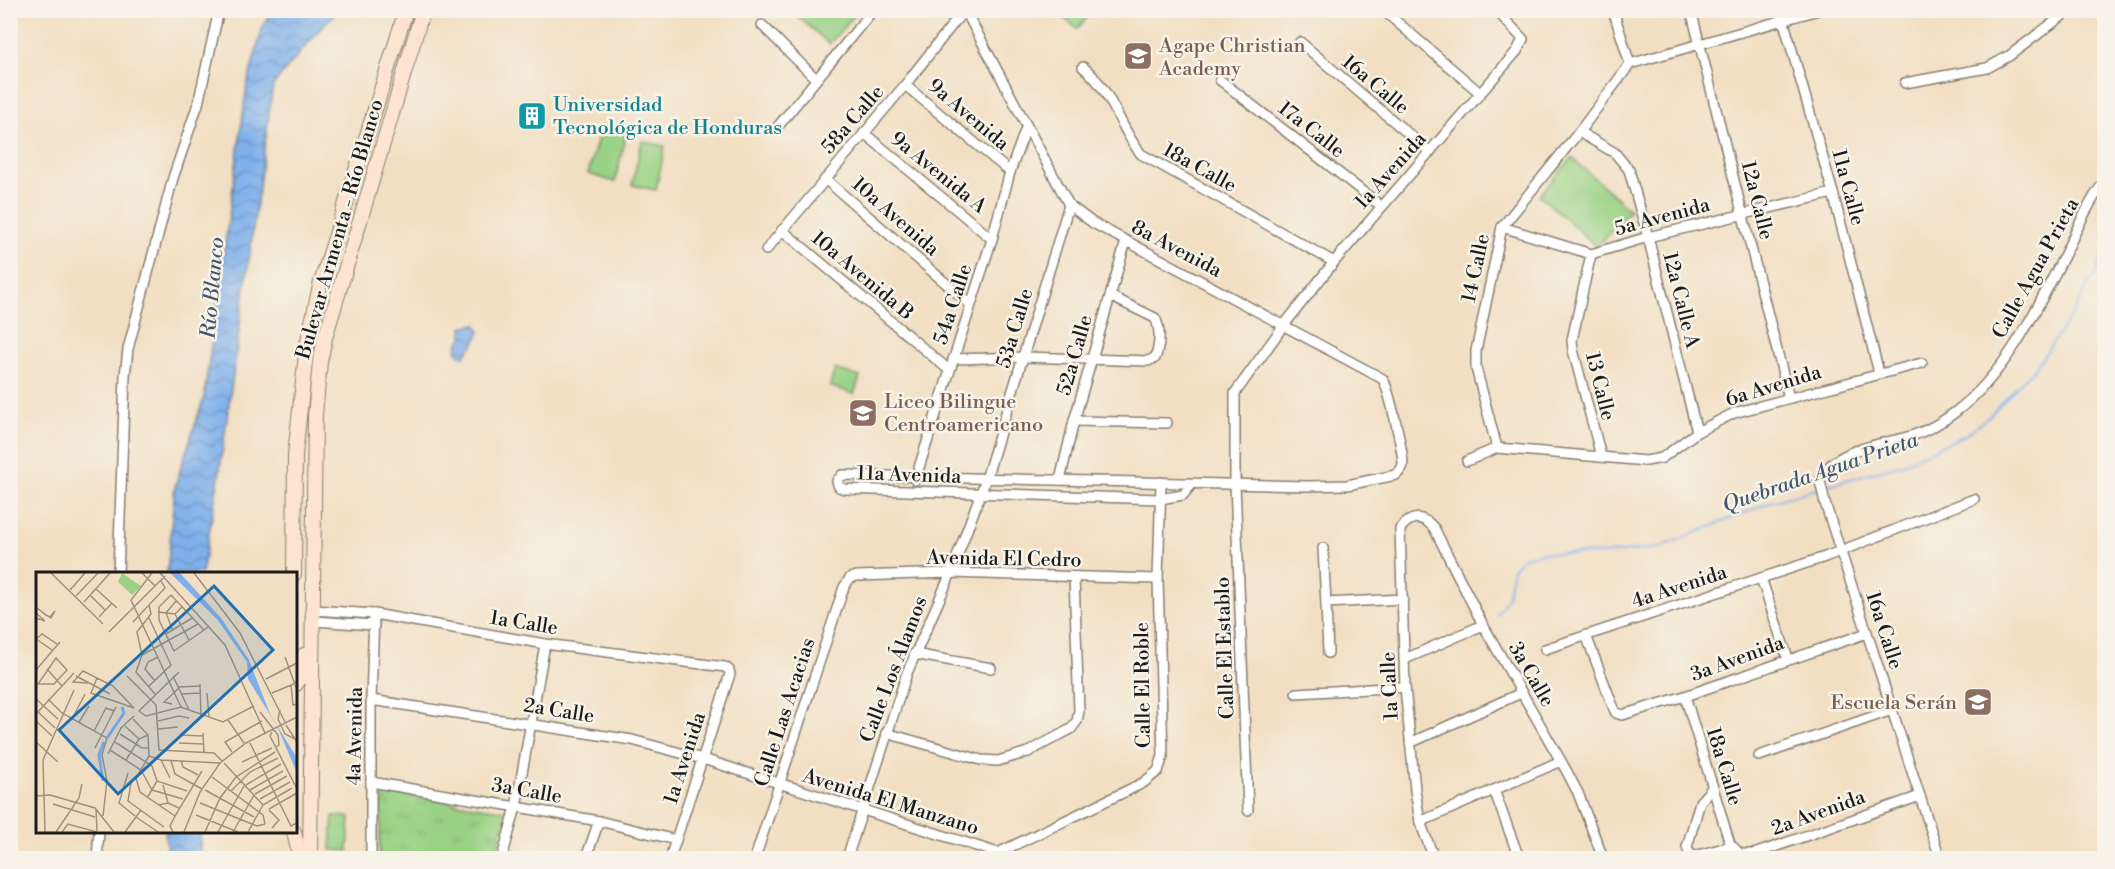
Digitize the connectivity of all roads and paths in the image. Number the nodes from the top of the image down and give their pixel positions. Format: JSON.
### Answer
{"nodes":[{"id":1,"x":219,"y":10,"type":"edge"},
{"id":2,"x":406,"y":10,"type":"edge"},
{"id":3,"x":423,"y":10,"type":"edge"},
{"id":4,"x":873,"y":10,"type":"edge"},
{"id":5,"x":965,"y":10,"type":"edge"},
{"id":6,"x":1383,"y":10,"type":"edge"},
{"id":7,"x":1496,"y":10,"type":"edge"},
{"id":8,"x":1613,"y":10,"type":"edge"},
{"id":9,"x":1691,"y":10,"type":"edge"},
{"id":10,"x":1818,"y":10,"type":"edge"},
{"id":11,"x":2070,"y":10,"type":"edge"},
{"id":12,"x":1783,"y":15,"type":"edge"},
{"id":13,"x":762,"y":25,"type":"dead end"},
{"id":14,"x":1300,"y":42,"type":"dead end"},
{"id":15,"x":1700,"y":44,"type":"junction"},
{"id":16,"x":1630,"y":64,"type":"junction"},
{"id":17,"x":1083,"y":67,"type":"dead end"},
{"id":18,"x":816,"y":79,"type":"junction"},
{"id":19,"x":1220,"y":80,"type":"dead end"},
{"id":20,"x":1905,"y":83,"type":"dead end"},
{"id":21,"x":905,"y":85,"type":"junction"},
{"id":22,"x":1480,"y":93,"type":"junction"},
{"id":23,"x":377,"y":104,"type":"junction"},
{"id":24,"x":1026,"y":128,"type":"junction"},
{"id":25,"x":775,"y":130,"type":"dead end"},
{"id":26,"x":1579,"y":132,"type":"junction"},
{"id":27,"x":864,"y":133,"type":"junction"},
{"id":28,"x":1430,"y":152,"type":"junction"},
{"id":29,"x":1010,"y":172,"type":"junction"},
{"id":30,"x":825,"y":179,"type":"junction"},
{"id":31,"x":2104,"y":182,"type":"edge"},
{"id":32,"x":1833,"y":193,"type":"junction"},
{"id":33,"x":1069,"y":206,"type":"junction"},
{"id":34,"x":1381,"y":206,"type":"junction"},
{"id":35,"x":362,"y":210,"type":"junction"},
{"id":36,"x":1743,"y":214,"type":"junction"},
{"id":37,"x":1503,"y":227,"type":"junction"},
{"id":38,"x":782,"y":230,"type":"junction"},
{"id":39,"x":1648,"y":237,"type":"junction"},
{"id":40,"x":992,"y":239,"type":"junction"},
{"id":41,"x":1126,"y":242,"type":"junction"},
{"id":42,"x":766,"y":250,"type":"dead end"},
{"id":43,"x":1591,"y":254,"type":"junction"},
{"id":44,"x":1334,"y":262,"type":"junction"},
{"id":45,"x":1110,"y":296,"type":"junction"},
{"id":46,"x":970,"y":304,"type":"junction"},
{"id":47,"x":1284,"y":325,"type":"junction"},
{"id":48,"x":1024,"y":357,"type":"junction"},
{"id":49,"x":953,"y":358,"type":"junction"},
{"id":50,"x":1092,"y":359,"type":"junction"},
{"id":51,"x":1922,"y":363,"type":"dead end"},
{"id":52,"x":949,"y":370,"type":"junction"},
{"id":53,"x":1879,"y":373,"type":"junction"},
{"id":54,"x":1789,"y":398,"type":"junction"},
{"id":55,"x":1074,"y":421,"type":"junction"},
{"id":56,"x":1167,"y":423,"type":"dead end"},
{"id":57,"x":1697,"y":432,"type":"junction"},
{"id":58,"x":1497,"y":448,"type":"junction"},
{"id":59,"x":1600,"y":456,"type":"junction"},
{"id":60,"x":1467,"y":461,"type":"dead end"},
{"id":61,"x":1401,"y":470,"type":"joint"},
{"id":62,"x":916,"y":476,"type":"junction"},
{"id":63,"x":986,"y":479,"type":"junction"},
{"id":64,"x":1060,"y":480,"type":"junction"},
{"id":65,"x":1820,"y":481,"type":"joint"},
{"id":66,"x":1161,"y":482,"type":"junction"},
{"id":67,"x":1192,"y":484,"type":"junction"},
{"id":68,"x":1235,"y":484,"type":"junction"},
{"id":69,"x":911,"y":491,"type":"junction"},
{"id":70,"x":980,"y":495,"type":"junction"},
{"id":71,"x":1160,"y":499,"type":"junction"},
{"id":72,"x":1974,"y":499,"type":"dead end"},
{"id":73,"x":1416,"y":518,"type":"joint"},
{"id":74,"x":1323,"y":548,"type":"dead end"},
{"id":75,"x":1840,"y":551,"type":"junction"},
{"id":76,"x":118,"y":572,"type":"edge"},
{"id":77,"x":294,"y":572,"type":"edge"},
{"id":78,"x":951,"y":573,"type":"junction"},
{"id":79,"x":850,"y":578,"type":"joint"},
{"id":80,"x":1074,"y":578,"type":"junction"},
{"id":81,"x":1761,"y":578,"type":"junction"},
{"id":82,"x":1158,"y":579,"type":"junction"},
{"id":83,"x":1403,"y":599,"type":"junction"},
{"id":84,"x":1326,"y":603,"type":"junction"},
{"id":85,"x":374,"y":614,"type":"junction"},
{"id":86,"x":314,"y":615,"type":"junction"},
{"id":87,"x":374,"y":625,"type":"junction"},
{"id":88,"x":1483,"y":625,"type":"junction"},
{"id":89,"x":1867,"y":633,"type":"junction"},
{"id":90,"x":1586,"y":635,"type":"junction"},
{"id":91,"x":545,"y":644,"type":"junction"},
{"id":92,"x":1545,"y":649,"type":"dead end"},
{"id":93,"x":1328,"y":653,"type":"dead end"},
{"id":94,"x":914,"y":654,"type":"junction"},
{"id":95,"x":1405,"y":659,"type":"junction"},
{"id":96,"x":1788,"y":659,"type":"junction"},
{"id":97,"x":991,"y":668,"type":"dead end"},
{"id":98,"x":729,"y":670,"type":"joint"},
{"id":99,"x":297,"y":682,"type":"edge"},
{"id":100,"x":1405,"y":687,"type":"junction"},
{"id":101,"x":1296,"y":693,"type":"dead end"},
{"id":102,"x":1521,"y":693,"type":"junction"},
{"id":103,"x":1685,"y":696,"type":"junction"},
{"id":104,"x":371,"y":700,"type":"junction"},
{"id":105,"x":1892,"y":710,"type":"junction"},
{"id":106,"x":532,"y":724,"type":"junction"},
{"id":107,"x":886,"y":733,"type":"junction"},
{"id":108,"x":1410,"y":743,"type":"junction"},
{"id":109,"x":1759,"y":756,"type":"dead end"},
{"id":110,"x":703,"y":759,"type":"junction"},
{"id":111,"x":1561,"y":761,"type":"junction"},
{"id":112,"x":738,"y":771,"type":"joint"},
{"id":113,"x":371,"y":782,"type":"junction"},
{"id":114,"x":780,"y":784,"type":"junction"},
{"id":115,"x":1713,"y":787,"type":"junction"},
{"id":116,"x":1494,"y":790,"type":"junction"},
{"id":117,"x":1920,"y":796,"type":"junction"},
{"id":118,"x":516,"y":807,"type":"junction"},
{"id":119,"x":862,"y":810,"type":"junction"},
{"id":120,"x":1248,"y":810,"type":"dead end"},
{"id":121,"x":599,"y":821,"type":"junction"},
{"id":122,"x":1420,"y":822,"type":"junction"},
{"id":123,"x":99,"y":833,"type":"edge"},
{"id":124,"x":292,"y":833,"type":"edge"},
{"id":125,"x":293,"y":833,"type":"edge"},
{"id":126,"x":676,"y":840,"type":"junction"},
{"id":127,"x":1731,"y":846,"type":"junction"},
{"id":128,"x":995,"y":856,"type":"edge"},
{"id":129,"x":1755,"y":856,"type":"edge"},
{"id":130,"x":98,"y":858,"type":"edge"},
{"id":131,"x":290,"y":858,"type":"edge"},
{"id":132,"x":300,"y":858,"type":"edge"},
{"id":133,"x":310,"y":858,"type":"edge"},
{"id":134,"x":371,"y":858,"type":"edge"},
{"id":135,"x":502,"y":858,"type":"edge"},
{"id":136,"x":586,"y":858,"type":"edge"},
{"id":137,"x":670,"y":858,"type":"edge"},
{"id":138,"x":755,"y":858,"type":"edge"},
{"id":139,"x":847,"y":858,"type":"edge"},
{"id":140,"x":1434,"y":858,"type":"edge"},
{"id":141,"x":1519,"y":858,"type":"edge"},
{"id":142,"x":1603,"y":858,"type":"edge"},
{"id":143,"x":1940,"y":858,"type":"edge"}],
"edges":[{"from":1,"to":76,"type":"street"},
{"from":2,"to":23,"type":"main road","name":"Bulevar Armenta - Río Blanco"},
{"from":3,"to":35,"type":"main road","name":"Bulevar Armenta - Río Blanco"},
{"from":4,"to":18,"type":"street"},
{"from":5,"to":21,"type":"street","name":"58a Calle"},
{"from":5,"to":24,"type":"street","name":"8a Avenida"},
{"from":6,"to":22,"type":"street"},
{"from":7,"to":22,"type":"street","name":"1a Avenida"},
{"from":8,"to":16,"type":"street"},
{"from":9,"to":15,"type":"street","name":"12a Calle"},
{"from":10,"to":12,"type":"street"},
{"from":11,"to":20,"type":"street"},
{"from":12,"to":15,"type":"street"},
{"from":12,"to":32,"type":"street","name":"11a Calle"},
{"from":13,"to":18,"type":"street"},
{"from":14,"to":28,"type":"street","name":"16a Calle"},
{"from":15,"to":16,"type":"street"},
{"from":15,"to":36,"type":"street","name":"12a Calle"},
{"from":16,"to":26,"type":"street","name":"14 Calle"},
{"from":17,"to":44,"type":"street","name":"18a Calle"},
{"from":18,"to":25,"type":"street"},
{"from":19,"to":34,"type":"street","name":"17a Calle"},
{"from":21,"to":27,"type":"street","name":"58a Calle"},
{"from":21,"to":29,"type":"street","name":"9a Avenida"},
{"from":22,"to":28,"type":"street","name":"1a Avenida"},
{"from":23,"to":35,"type":"main road"},
{"from":23,"to":77,"type":"main road","name":"Bulevar Armenta - Río Blanco"},
{"from":24,"to":29,"type":"street","name":"54a Calle"},
{"from":24,"to":33,"type":"street","name":"8a Avenida"},
{"from":26,"to":37,"type":"street","name":"14 Calle"},
{"from":26,"to":39,"type":"street","name":"12a Calle A"},
{"from":27,"to":30,"type":"street","name":"58a Calle"},
{"from":27,"to":40,"type":"street","name":"9a Avenida A"},
{"from":28,"to":34,"type":"street","name":"1a Avenida"},
{"from":29,"to":40,"type":"street","name":"54a Calle"},
{"from":30,"to":38,"type":"street","name":"58a Calle"},
{"from":30,"to":46,"type":"street","name":"10a Avenida"},
{"from":31,"to":65,"type":"street","name":"Calle Agua Prieta"},
{"from":32,"to":36,"type":"street","name":"5a Avenida"},
{"from":32,"to":53,"type":"street","name":"11a Calle"},
{"from":33,"to":41,"type":"street","name":"8a Avenida"},
{"from":33,"to":48,"type":"street","name":"53a Calle"},
{"from":34,"to":44,"type":"street","name":"1a Avenida"},
{"from":35,"to":86,"type":"main road","name":"Bulevar Armenta - Río Blanco"},
{"from":36,"to":39,"type":"street","name":"5a Avenida"},
{"from":36,"to":54,"type":"street","name":"12a Calle"},
{"from":37,"to":43,"type":"street"},
{"from":37,"to":58,"type":"street","name":"14 Calle"},
{"from":38,"to":42,"type":"street","name":"58a Calle"},
{"from":38,"to":52,"type":"street","name":"10a Avenida B"},
{"from":39,"to":43,"type":"street","name":"5a Avenida"},
{"from":39,"to":57,"type":"street","name":"12a Calle A"},
{"from":40,"to":46,"type":"street","name":"54a Calle"},
{"from":41,"to":45,"type":"street","name":"52a Calle"},
{"from":41,"to":47,"type":"street","name":"8a Avenida"},
{"from":43,"to":59,"type":"street","name":"13 Calle"},
{"from":44,"to":47,"type":"street","name":"1a Avenida"},
{"from":45,"to":50,"type":"street","name":"52a Calle"},
{"from":45,"to":50,"type":"street"},
{"from":46,"to":49,"type":"street","name":"54a Calle"},
{"from":47,"to":61,"type":"street","name":"8a Avenida"},
{"from":47,"to":68,"type":"street","name":"Calle El Establo"},
{"from":48,"to":49,"type":"street"},
{"from":48,"to":50,"type":"street"},
{"from":48,"to":63,"type":"street","name":"53a Calle"},
{"from":49,"to":52,"type":"street","name":"54a Calle"},
{"from":50,"to":55,"type":"street","name":"52a Calle"},
{"from":51,"to":53,"type":"street","name":"6a Avenida"},
{"from":52,"to":62,"type":"street","name":"54a Calle"},
{"from":53,"to":54,"type":"street","name":"6a Avenida"},
{"from":54,"to":57,"type":"street","name":"6a Avenida"},
{"from":55,"to":56,"type":"street"},
{"from":55,"to":64,"type":"street","name":"52a Calle"},
{"from":57,"to":59,"type":"street","name":"6a Avenida"},
{"from":58,"to":59,"type":"street","name":"6a Avenida"},
{"from":58,"to":60,"type":"street","name":"6a Avenida"},
{"from":61,"to":68,"type":"street","name":"11a Avenida"},
{"from":62,"to":63,"type":"street","name":"11a Avenida"},
{"from":62,"to":69,"type":"street","name":"54a Calle"},
{"from":62,"to":69,"type":"street","name":"11a Avenida"},
{"from":63,"to":64,"type":"street","name":"11a Avenida"},
{"from":63,"to":70,"type":"street","name":"53a Calle"},
{"from":64,"to":66,"type":"street","name":"11a Avenida"},
{"from":65,"to":75,"type":"street","name":"16a Calle"},
{"from":66,"to":67,"type":"street","name":"11a Avenida"},
{"from":66,"to":71,"type":"street","name":"Calle El Roble"},
{"from":67,"to":68,"type":"street","name":"11a Avenida"},
{"from":67,"to":71,"type":"street","name":"11a Avenida"},
{"from":68,"to":120,"type":"street","name":"Calle El Establo"},
{"from":69,"to":70,"type":"street","name":"11a Avenida"},
{"from":70,"to":71,"type":"street","name":"11a Avenida"},
{"from":70,"to":78,"type":"street","name":"Calle Los Álamos"},
{"from":71,"to":82,"type":"street","name":"Calle El Roble"},
{"from":72,"to":75,"type":"street","name":"4a Avenida"},
{"from":73,"to":83,"type":"street","name":"1a Calle"},
{"from":73,"to":88,"type":"street","name":"3a Calle"},
{"from":74,"to":84,"type":"street"},
{"from":75,"to":81,"type":"street","name":"4a Avenida"},
{"from":75,"to":89,"type":"street","name":"16a Calle"},
{"from":78,"to":79,"type":"street","name":"Avenida El Cedro"},
{"from":78,"to":80,"type":"street","name":"Avenida El Cedro"},
{"from":78,"to":94,"type":"street","name":"Calle Los Álamos"},
{"from":79,"to":114,"type":"street","name":"Calle Las Acacias"},
{"from":80,"to":82,"type":"street","name":"Avenida El Cedro"},
{"from":80,"to":107,"type":"street"},
{"from":81,"to":90,"type":"street","name":"4a Avenida"},
{"from":81,"to":96,"type":"street"},
{"from":82,"to":128,"type":"street","name":"Calle El Roble"},
{"from":83,"to":84,"type":"street"},
{"from":83,"to":95,"type":"street","name":"1a Calle"},
{"from":84,"to":93,"type":"street"},
{"from":85,"to":86,"type":"street","name":"1a Calle"},
{"from":85,"to":87,"type":"street","name":"4a Avenida"},
{"from":85,"to":91,"type":"street","name":"1a Calle"},
{"from":86,"to":87,"type":"street"},
{"from":86,"to":99,"type":"main road"},
{"from":86,"to":133,"type":"main road","name":"Bulevar Armenta - Río Blanco"},
{"from":87,"to":104,"type":"street","name":"4a Avenida"},
{"from":88,"to":95,"type":"street"},
{"from":88,"to":102,"type":"street","name":"3a Calle"},
{"from":89,"to":96,"type":"street","name":"3a Avenida"},
{"from":89,"to":105,"type":"street","name":"16a Calle"},
{"from":90,"to":92,"type":"street","name":"4a Avenida"},
{"from":90,"to":103,"type":"street","name":"3a Avenida"},
{"from":91,"to":98,"type":"street","name":"1a Calle"},
{"from":91,"to":106,"type":"street"},
{"from":94,"to":97,"type":"street"},
{"from":94,"to":107,"type":"street","name":"Calle Los Álamos"},
{"from":95,"to":100,"type":"street","name":"1a Calle"},
{"from":96,"to":103,"type":"street","name":"3a Avenida"},
{"from":98,"to":110,"type":"street","name":"1a Avenida"},
{"from":100,"to":101,"type":"street"},
{"from":100,"to":108,"type":"street","name":"1a Calle"},
{"from":102,"to":108,"type":"street"},
{"from":102,"to":111,"type":"street","name":"3a Calle"},
{"from":103,"to":115,"type":"street","name":"18a Calle"},
{"from":104,"to":106,"type":"street","name":"2a Calle"},
{"from":104,"to":113,"type":"street","name":"4a Avenida"},
{"from":105,"to":109,"type":"street"},
{"from":105,"to":117,"type":"street","name":"16a Calle"},
{"from":106,"to":110,"type":"street","name":"2a Calle"},
{"from":106,"to":118,"type":"street"},
{"from":107,"to":119,"type":"street","name":"Calle Los Álamos"},
{"from":108,"to":122,"type":"street","name":"1a Calle"},
{"from":110,"to":112,"type":"street","name":"2a Calle"},
{"from":110,"to":126,"type":"street","name":"1a Avenida"},
{"from":111,"to":116,"type":"street"},
{"from":111,"to":142,"type":"street","name":"3a Calle"},
{"from":112,"to":114,"type":"street","name":"Avenida El Manzano"},
{"from":113,"to":118,"type":"street","name":"3a Calle"},
{"from":113,"to":134,"type":"street","name":"4a Avenida"},
{"from":114,"to":119,"type":"street","name":"Avenida El Manzano"},
{"from":114,"to":138,"type":"street","name":"Calle Las Acacias"},
{"from":115,"to":127,"type":"street","name":"18a Calle"},
{"from":115,"to":127,"type":"street"},
{"from":116,"to":122,"type":"street"},
{"from":116,"to":141,"type":"street"},
{"from":117,"to":129,"type":"street","name":"2a Avenida"},
{"from":117,"to":143,"type":"street","name":"16a Calle"},
{"from":118,"to":121,"type":"street","name":"3a Calle"},
{"from":118,"to":135,"type":"street"},
{"from":119,"to":128,"type":"street","name":"Avenida El Manzano"},
{"from":119,"to":139,"type":"street","name":"Calle Los Álamos"},
{"from":121,"to":126,"type":"street","name":"3a Calle"},
{"from":121,"to":136,"type":"street"},
{"from":122,"to":140,"type":"street","name":"1a Calle"},
{"from":123,"to":130,"type":"street"},
{"from":124,"to":131,"type":"main road"},
{"from":125,"to":132,"type":"main road"},
{"from":126,"to":137,"type":"street","name":"1a Avenida"},
{"from":127,"to":129,"type":"street","name":"2a Avenida"}]}
